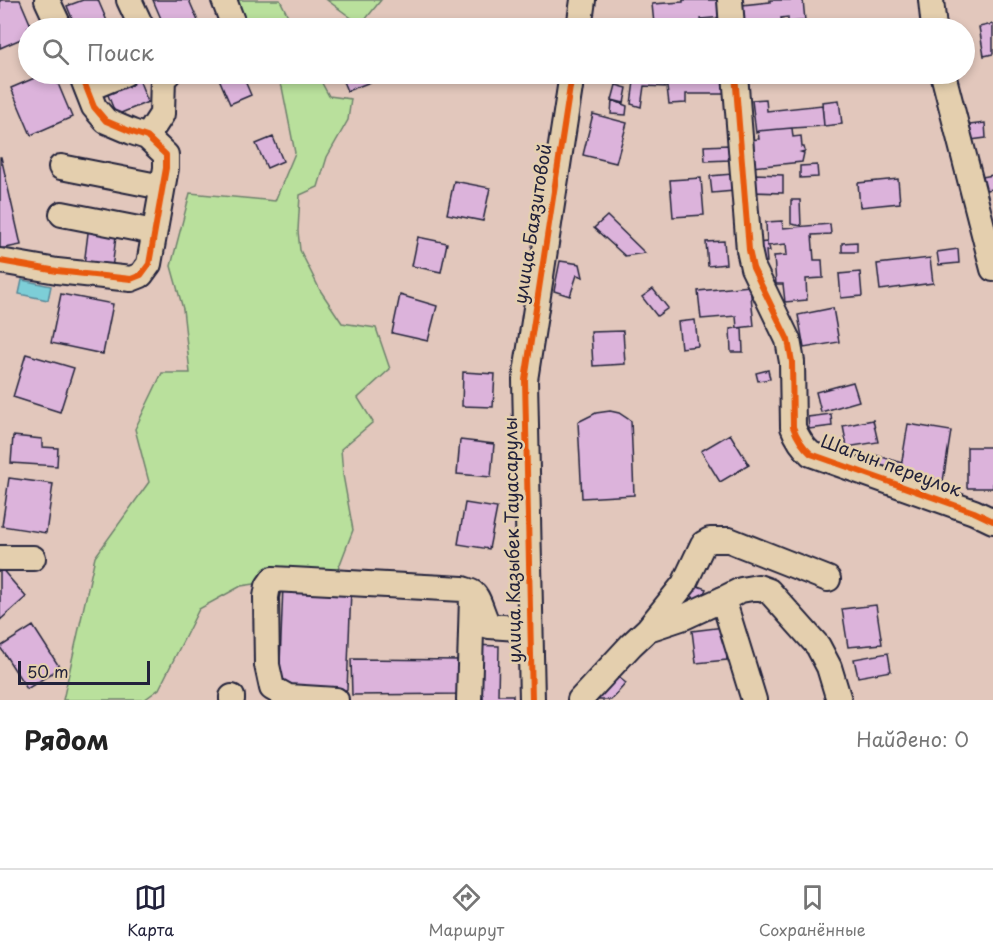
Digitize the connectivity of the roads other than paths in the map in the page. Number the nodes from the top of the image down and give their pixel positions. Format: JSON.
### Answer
{"nodes":[{"id":1,"x":47,"y":0,"type":"edge"},
{"id":2,"x":129,"y":0,"type":"edge"},
{"id":3,"x":224,"y":0,"type":"edge"},
{"id":4,"x":583,"y":0,"type":"edge"},
{"id":5,"x":730,"y":0,"type":"edge"},
{"id":6,"x":931,"y":0,"type":"edge"},
{"id":7,"x":55,"y":18,"type":"edge"},
{"id":8,"x":137,"y":18,"type":"edge"},
{"id":9,"x":231,"y":18,"type":"edge"},
{"id":10,"x":580,"y":18,"type":"edge"},
{"id":11,"x":731,"y":18,"type":"edge"},
{"id":12,"x":933,"y":18,"type":"edge"},
{"id":13,"x":85,"y":84,"type":"edge"},
{"id":14,"x":163,"y":84,"type":"edge"},
{"id":15,"x":570,"y":84,"type":"edge"},
{"id":16,"x":736,"y":84,"type":"edge"},
{"id":17,"x":946,"y":84,"type":"edge"},
{"id":18,"x":147,"y":137,"type":"junction"},
{"id":19,"x":61,"y":167,"type":"dead end"},
{"id":20,"x":162,"y":188,"type":"junction"},
{"id":21,"x":62,"y":214,"type":"dead end"},
{"id":22,"x":154,"y":232,"type":"junction"},
{"id":23,"x":0,"y":261,"type":"edge"},
{"id":24,"x":993,"y":269,"type":"edge"},
{"id":25,"x":525,"y":380,"type":"joint"},
{"id":26,"x":993,"y":521,"type":"edge"},
{"id":27,"x":0,"y":558,"type":"edge"},
{"id":28,"x":33,"y":558,"type":"dead end"},
{"id":29,"x":828,"y":579,"type":"dead end"},
{"id":30,"x":472,"y":592,"type":"junction"},
{"id":31,"x":723,"y":599,"type":"junction"},
{"id":32,"x":530,"y":629,"type":"junction"},
{"id":33,"x":648,"y":630,"type":"junction"},
{"id":34,"x":336,"y":700,"type":"edge"},
{"id":35,"x":469,"y":700,"type":"edge"},
{"id":36,"x":532,"y":700,"type":"edge"},
{"id":37,"x":580,"y":700,"type":"edge"},
{"id":38,"x":754,"y":700,"type":"edge"},
{"id":39,"x":839,"y":700,"type":"edge"}],
"edges":[{"from":1,"to":7,"type":"street"},
{"from":2,"to":8,"type":"street"},
{"from":3,"to":9,"type":"street"},
{"from":4,"to":10,"type":"street"},
{"from":5,"to":11,"type":"street"},
{"from":6,"to":12,"type":"street"},
{"from":13,"to":18,"type":"street"},
{"from":14,"to":18,"type":"street"},
{"from":15,"to":25,"type":"street","name":"улица Баязитовой"},
{"from":16,"to":26,"type":"street","name":"Шагын переулок"},
{"from":17,"to":24,"type":"street"},
{"from":18,"to":20,"type":"street"},
{"from":19,"to":20,"type":"street"},
{"from":20,"to":22,"type":"street"},
{"from":21,"to":22,"type":"street"},
{"from":22,"to":23,"type":"street"},
{"from":25,"to":32,"type":"street","name":"улица Казыбек Тауасарулы"},
{"from":27,"to":28,"type":"street"},
{"from":29,"to":33,"type":"street"},
{"from":30,"to":32,"type":"street"},
{"from":30,"to":34,"type":"street"},
{"from":30,"to":35,"type":"street"},
{"from":31,"to":33,"type":"street"},
{"from":31,"to":38,"type":"street"},
{"from":31,"to":39,"type":"street"},
{"from":32,"to":36,"type":"street","name":"улица Казыбек Тауасарулы"},
{"from":33,"to":37,"type":"street"}]}
